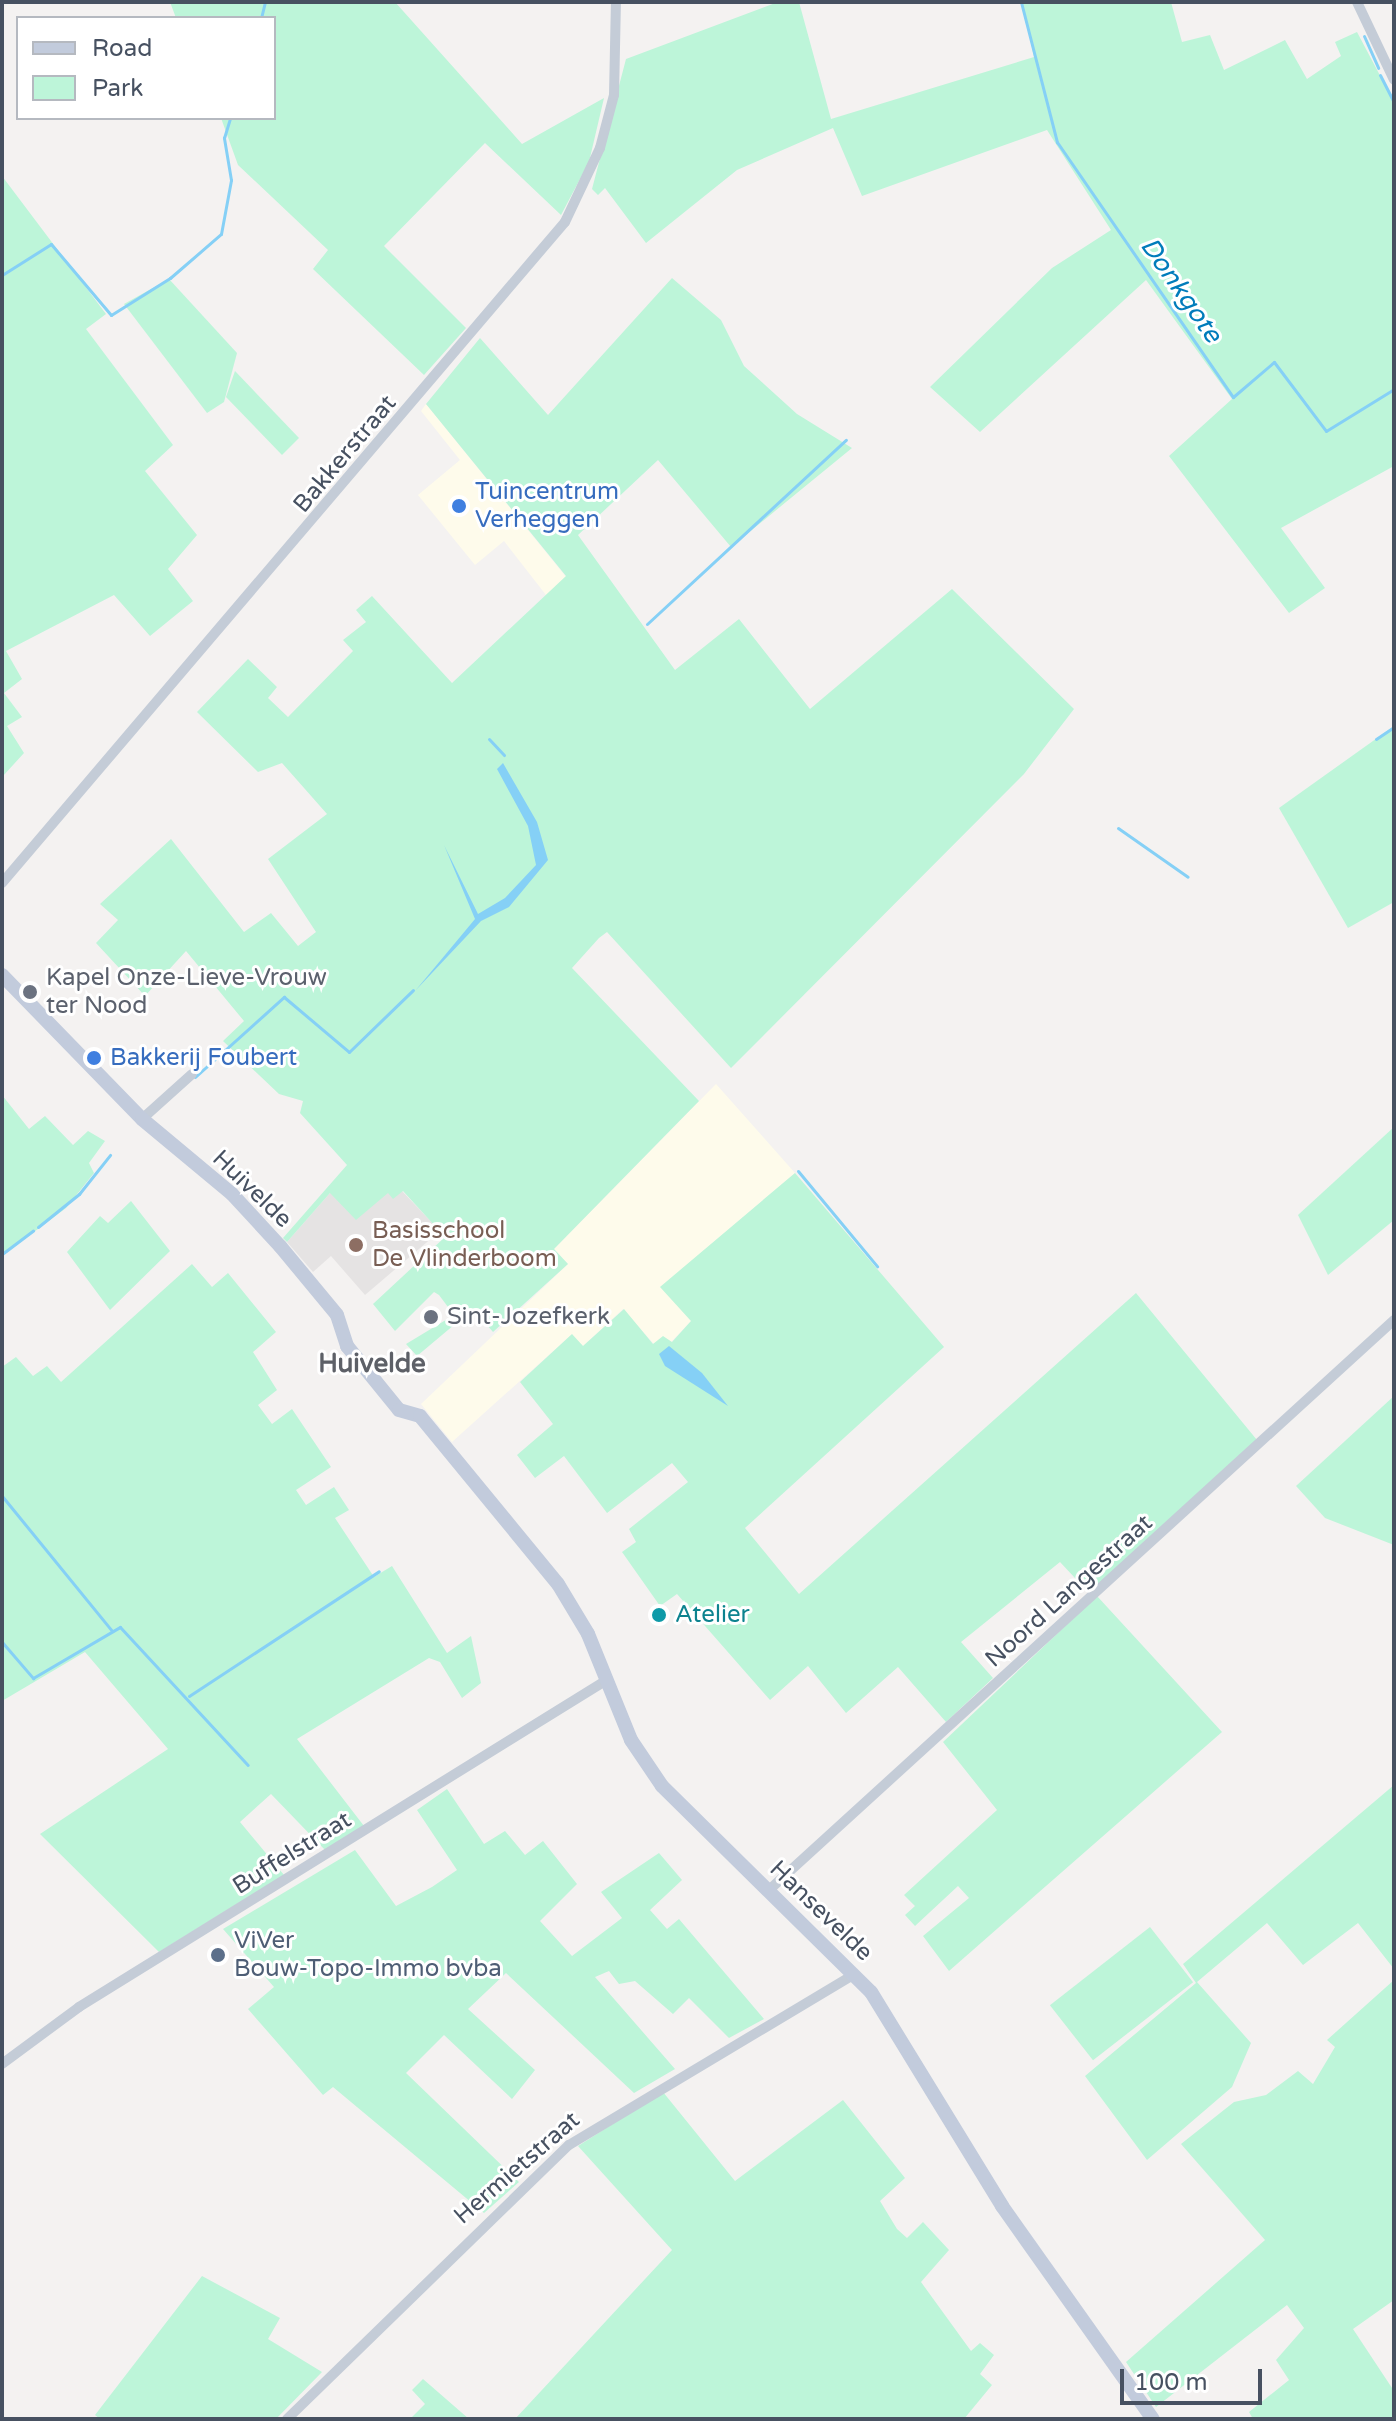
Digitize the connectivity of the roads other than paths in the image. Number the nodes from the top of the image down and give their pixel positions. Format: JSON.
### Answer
{"nodes":[{"id":1,"x":616,"y":2,"type":"edge"},
{"id":2,"x":1357,"y":2,"type":"edge"},
{"id":3,"x":1394,"y":80,"type":"edge"},
{"id":4,"x":2,"y":883,"type":"edge"},
{"id":5,"x":2,"y":975,"type":"edge"},
{"id":6,"x":192,"y":1074,"type":"dead end"},
{"id":7,"x":142,"y":1119,"type":"junction"},
{"id":8,"x":1394,"y":1320,"type":"edge"},
{"id":9,"x":447,"y":1449,"type":"joint"},
{"id":10,"x":605,"y":1681,"type":"junction"},
{"id":11,"x":769,"y":1890,"type":"junction"},
{"id":12,"x":855,"y":1974,"type":"junction"},
{"id":13,"x":2,"y":2064,"type":"edge"},
{"id":14,"x":287,"y":2419,"type":"edge"},
{"id":15,"x":1153,"y":2419,"type":"edge"}],
"edges":[{"from":1,"to":4,"type":"street","name":"Bakkerstraat"},
{"from":2,"to":3,"type":"street"},
{"from":5,"to":7,"type":"street","name":"Huivelde"},
{"from":6,"to":7,"type":"street"},
{"from":7,"to":9,"type":"street","name":"Huivelde"},
{"from":8,"to":11,"type":"street","name":"Noord Langestraat"},
{"from":9,"to":10,"type":"street","name":"Hansevelde"},
{"from":10,"to":11,"type":"street","name":"Hansevelde"},
{"from":10,"to":13,"type":"street","name":"Buffelstraat"},
{"from":11,"to":12,"type":"street","name":"Hansevelde"},
{"from":12,"to":14,"type":"street","name":"Hermietstraat"},
{"from":12,"to":15,"type":"street","name":"Hansevelde"}]}
